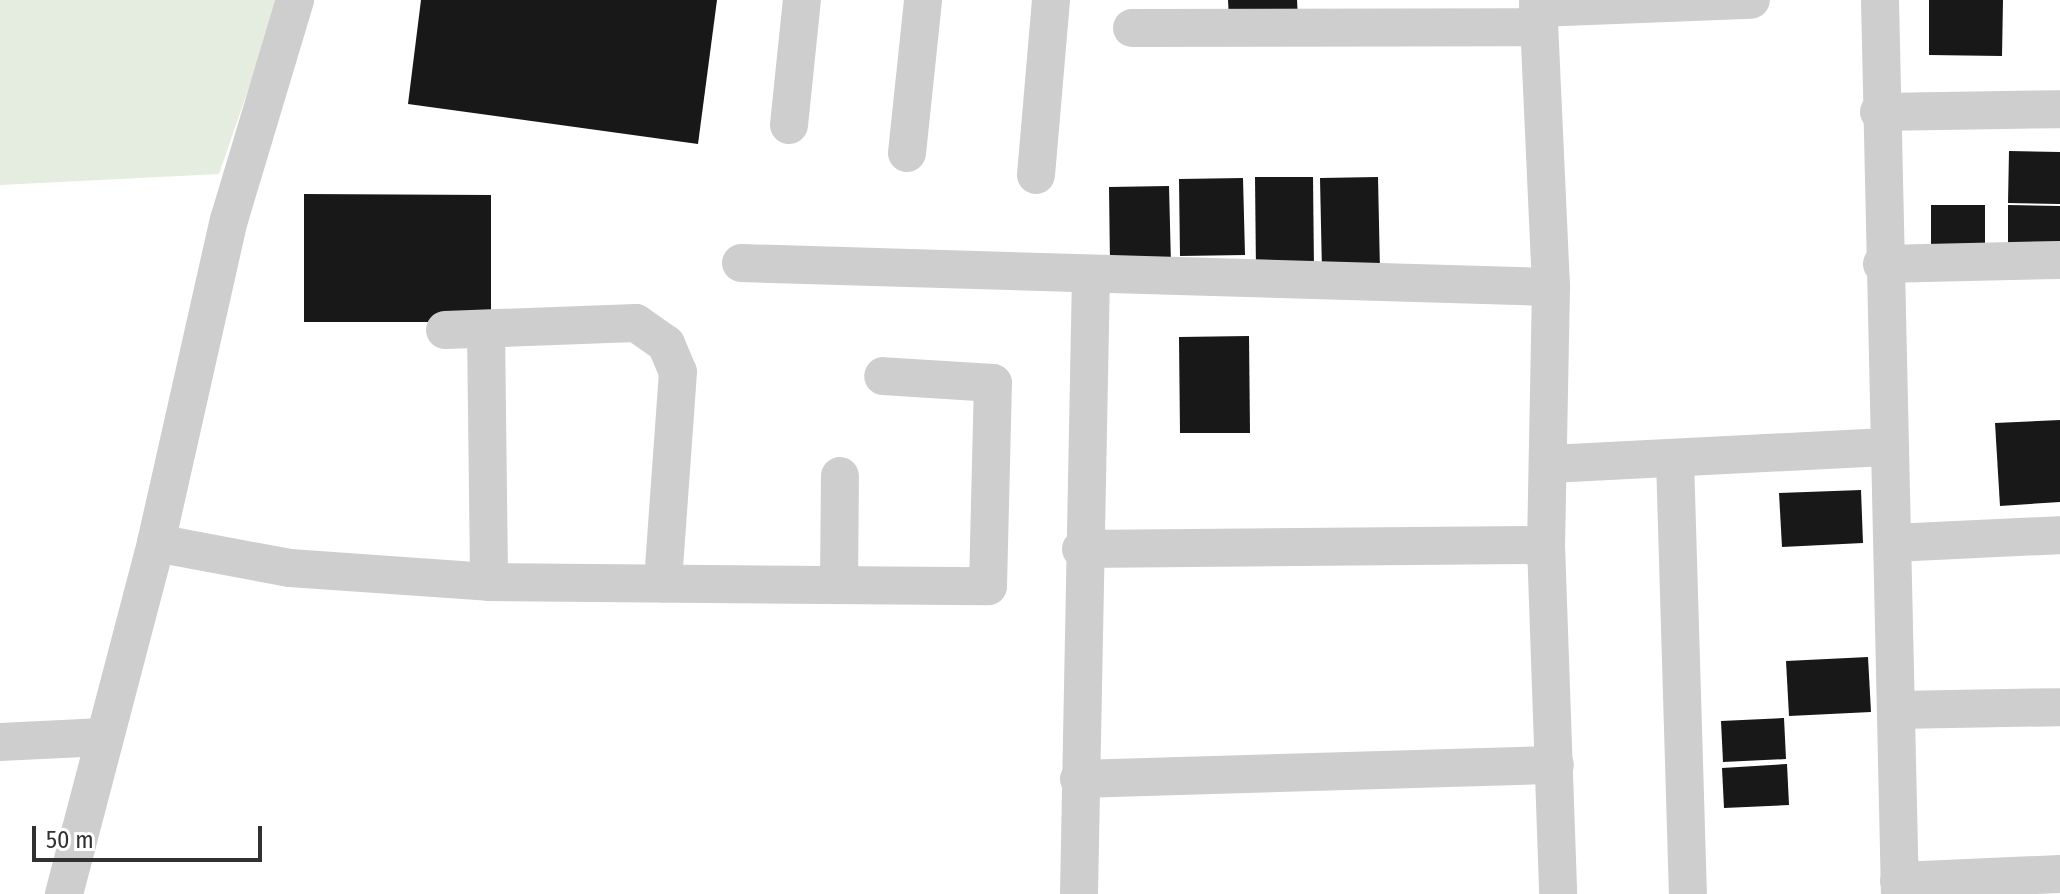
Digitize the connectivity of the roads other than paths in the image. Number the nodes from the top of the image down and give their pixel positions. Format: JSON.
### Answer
{"nodes":[{"id":1,"x":295,"y":0,"type":"edge"},
{"id":2,"x":802,"y":0,"type":"edge"},
{"id":3,"x":923,"y":0,"type":"edge"},
{"id":4,"x":1051,"y":0,"type":"edge"},
{"id":5,"x":1751,"y":0,"type":"edge"},
{"id":6,"x":1880,"y":0,"type":"edge"},
{"id":7,"x":1538,"y":11,"type":"edge"},
{"id":8,"x":1308,"y":14,"type":"edge"},
{"id":9,"x":1132,"y":28,"type":"dead end"},
{"id":10,"x":2060,"y":109,"type":"edge"},
{"id":11,"x":1879,"y":112,"type":"junction"},
{"id":12,"x":789,"y":125,"type":"dead end"},
{"id":13,"x":907,"y":153,"type":"dead end"},
{"id":14,"x":1036,"y":175,"type":"dead end"},
{"id":15,"x":2060,"y":260,"type":"edge"},
{"id":16,"x":741,"y":263,"type":"dead end"},
{"id":17,"x":1882,"y":264,"type":"junction"},
{"id":18,"x":1091,"y":275,"type":"junction"},
{"id":19,"x":1551,"y":287,"type":"junction"},
{"id":20,"x":486,"y":329,"type":"junction"},
{"id":21,"x":445,"y":330,"type":"dead end"},
{"id":22,"x":883,"y":376,"type":"dead end"},
{"id":23,"x":1886,"y":447,"type":"junction"},
{"id":24,"x":1675,"y":459,"type":"junction"},
{"id":25,"x":1550,"y":464,"type":"junction"},
{"id":26,"x":840,"y":476,"type":"dead end"},
{"id":27,"x":2060,"y":535,"type":"edge"},
{"id":28,"x":156,"y":543,"type":"junction"},
{"id":29,"x":1893,"y":543,"type":"junction"},
{"id":30,"x":1546,"y":545,"type":"junction"},
{"id":31,"x":1081,"y":549,"type":"junction"},
{"id":32,"x":489,"y":582,"type":"junction"},
{"id":33,"x":663,"y":583,"type":"junction"},
{"id":34,"x":839,"y":585,"type":"junction"},
{"id":35,"x":2060,"y":707,"type":"edge"},
{"id":36,"x":1896,"y":710,"type":"junction"},
{"id":37,"x":103,"y":737,"type":"junction"},
{"id":38,"x":0,"y":742,"type":"edge"},
{"id":39,"x":1555,"y":765,"type":"junction"},
{"id":40,"x":1079,"y":779,"type":"junction"},
{"id":41,"x":2060,"y":874,"type":"edge"},
{"id":42,"x":1900,"y":887,"type":"edge"},
{"id":43,"x":64,"y":894,"type":"edge"},
{"id":44,"x":1079,"y":894,"type":"edge"},
{"id":45,"x":1558,"y":894,"type":"edge"},
{"id":46,"x":1688,"y":894,"type":"edge"}],
"edges":[{"from":1,"to":28,"type":"street"},
{"from":2,"to":12,"type":"street"},
{"from":3,"to":13,"type":"street"},
{"from":4,"to":14,"type":"street"},
{"from":5,"to":7,"type":"street"},
{"from":6,"to":11,"type":"street"},
{"from":7,"to":8,"type":"street"},
{"from":7,"to":19,"type":"street"},
{"from":8,"to":9,"type":"street"},
{"from":10,"to":11,"type":"street"},
{"from":11,"to":17,"type":"street"},
{"from":15,"to":17,"type":"street"},
{"from":16,"to":18,"type":"street"},
{"from":17,"to":23,"type":"street"},
{"from":18,"to":19,"type":"street"},
{"from":18,"to":31,"type":"street"},
{"from":19,"to":25,"type":"street"},
{"from":20,"to":21,"type":"street"},
{"from":20,"to":32,"type":"street"},
{"from":20,"to":33,"type":"street"},
{"from":22,"to":34,"type":"street"},
{"from":23,"to":24,"type":"street"},
{"from":23,"to":29,"type":"street"},
{"from":24,"to":25,"type":"street"},
{"from":24,"to":46,"type":"street"},
{"from":25,"to":30,"type":"street"},
{"from":26,"to":34,"type":"street"},
{"from":27,"to":29,"type":"street"},
{"from":28,"to":32,"type":"street"},
{"from":28,"to":37,"type":"street"},
{"from":29,"to":36,"type":"street"},
{"from":30,"to":31,"type":"street"},
{"from":30,"to":39,"type":"street"},
{"from":31,"to":40,"type":"street"},
{"from":32,"to":33,"type":"street"},
{"from":33,"to":34,"type":"street"},
{"from":35,"to":36,"type":"street"},
{"from":36,"to":42,"type":"street"},
{"from":37,"to":38,"type":"street"},
{"from":37,"to":43,"type":"street"},
{"from":39,"to":40,"type":"street"},
{"from":39,"to":45,"type":"street"},
{"from":40,"to":44,"type":"street"},
{"from":41,"to":42,"type":"street"}]}
